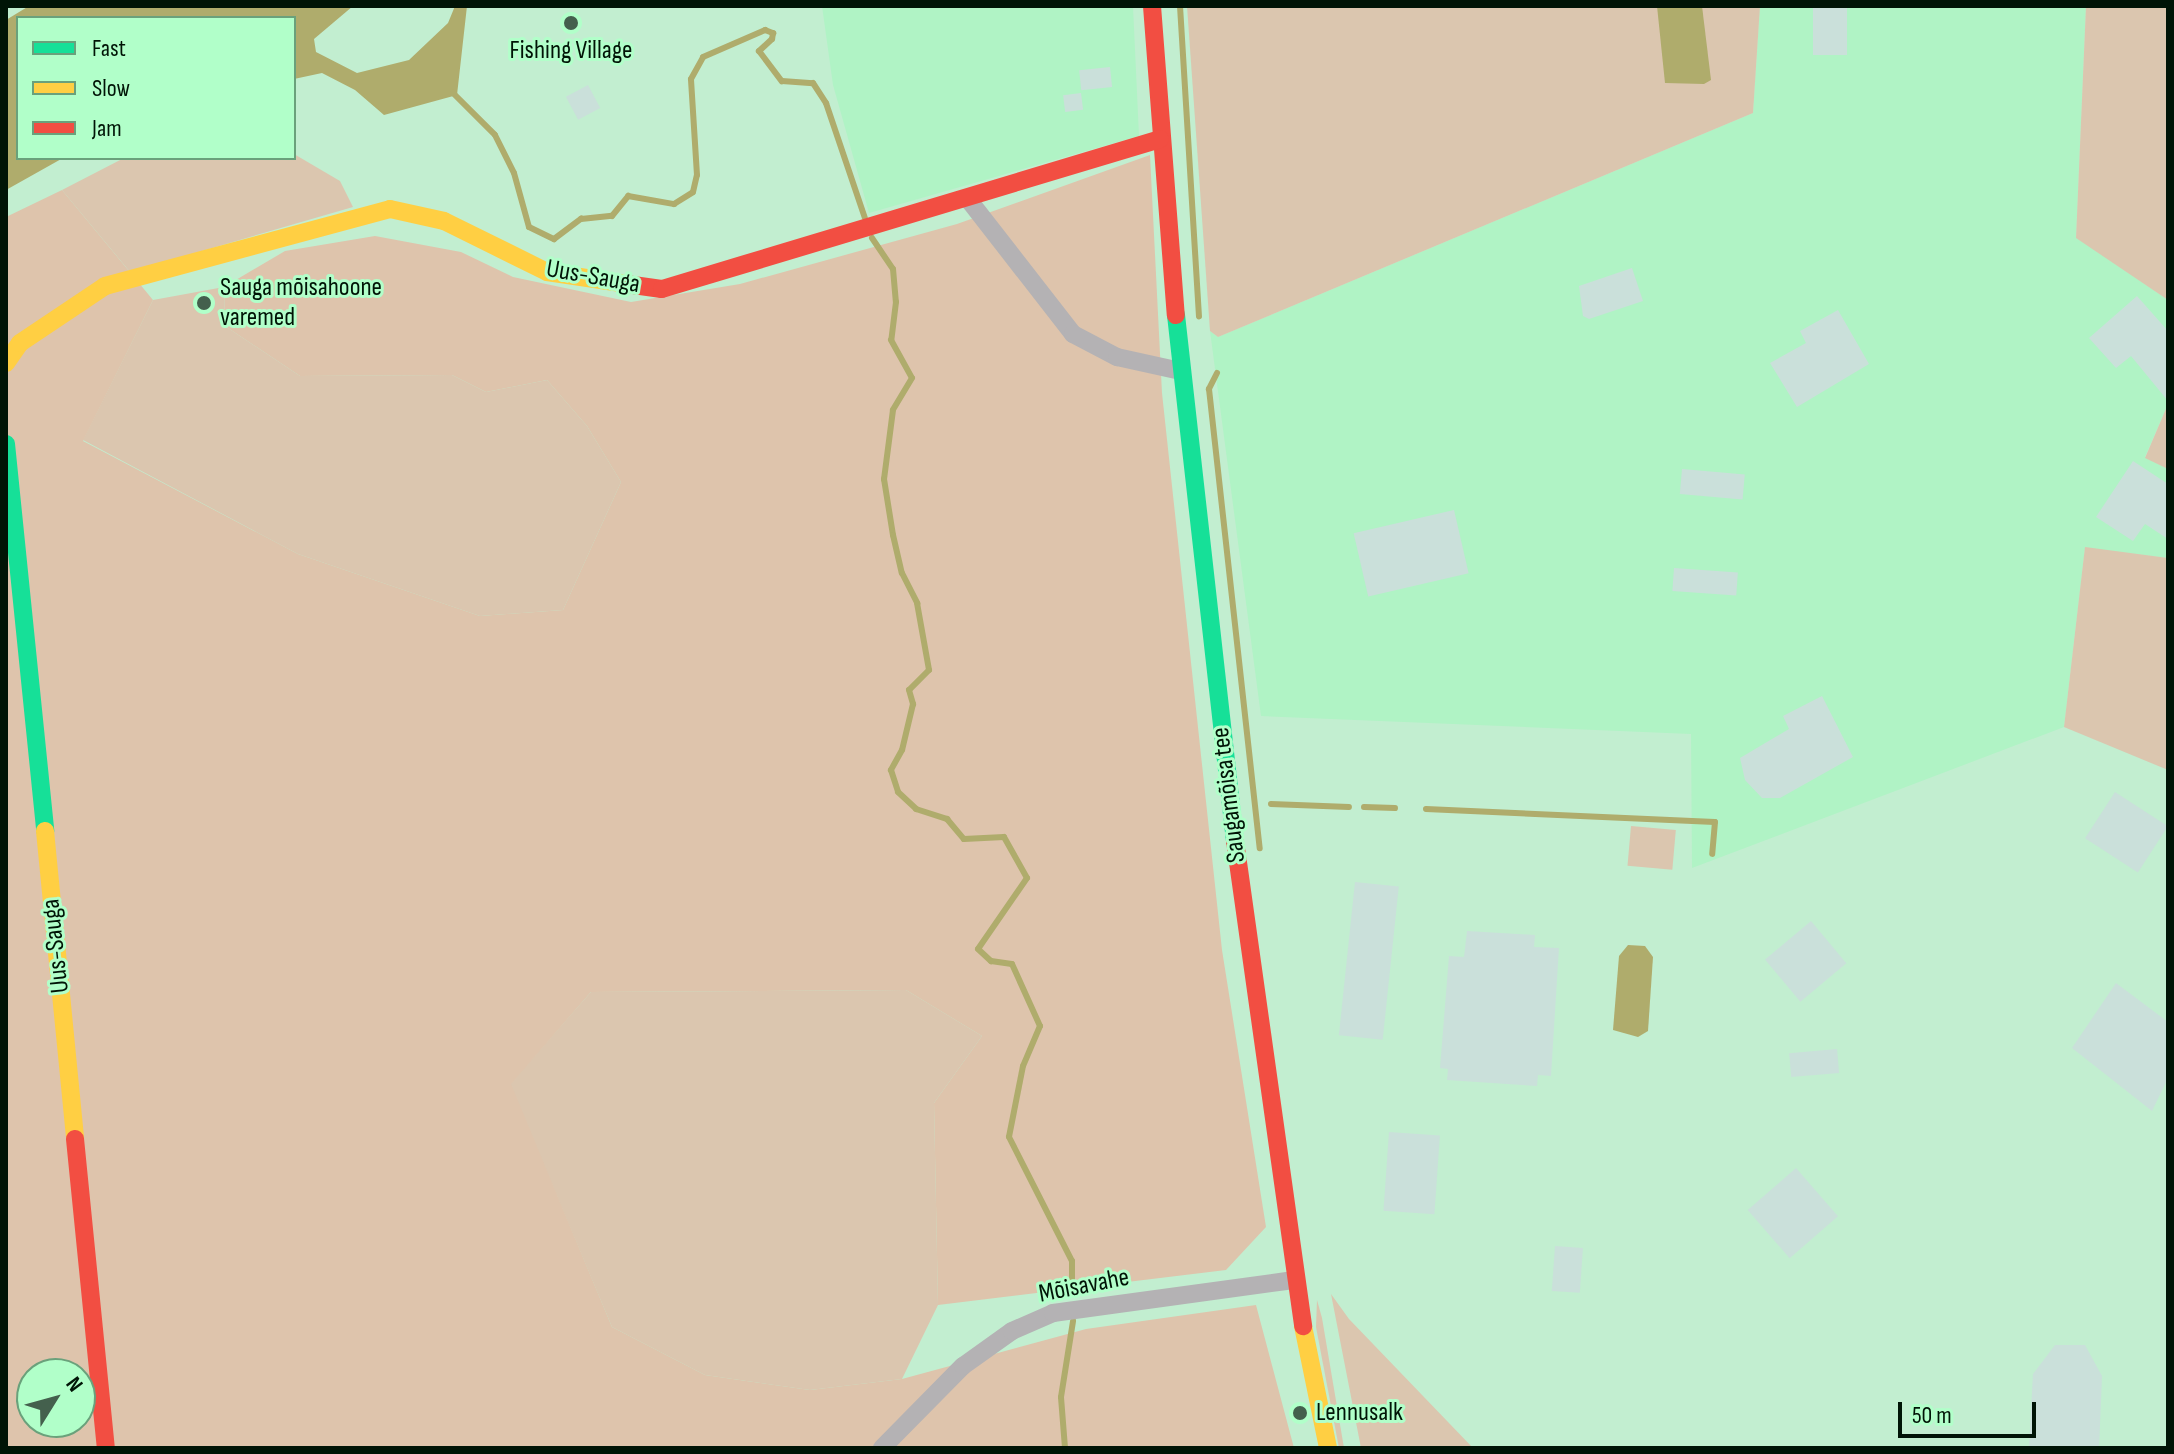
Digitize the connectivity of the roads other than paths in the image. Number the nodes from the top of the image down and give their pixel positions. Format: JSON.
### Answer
{"nodes":[{"id":1,"x":1152,"y":6,"type":"edge"},
{"id":2,"x":1160,"y":139,"type":"junction"},
{"id":3,"x":968,"y":199,"type":"junction"},
{"id":4,"x":6,"y":363,"type":"edge"},
{"id":5,"x":1180,"y":371,"type":"junction"},
{"id":6,"x":6,"y":444,"type":"edge"},
{"id":7,"x":1294,"y":1280,"type":"junction"},
{"id":8,"x":106,"y":1448,"type":"edge"},
{"id":9,"x":882,"y":1448,"type":"edge"},
{"id":10,"x":1328,"y":1448,"type":"edge"}],
"edges":[{"from":1,"to":2,"type":"street","name":"Saugamõisa tee"},
{"from":2,"to":3,"type":"street","name":"Uus-Sauga"},
{"from":2,"to":5,"type":"street","name":"Saugamõisa tee"},
{"from":3,"to":4,"type":"street","name":"Uus-Sauga"},
{"from":3,"to":5,"type":"street"},
{"from":5,"to":7,"type":"street","name":"Saugamõisa tee"},
{"from":6,"to":8,"type":"street","name":"Uus-Sauga"},
{"from":7,"to":9,"type":"street","name":"Mõisavahe"},
{"from":7,"to":10,"type":"street","name":"Saugamõisa tee"}]}
